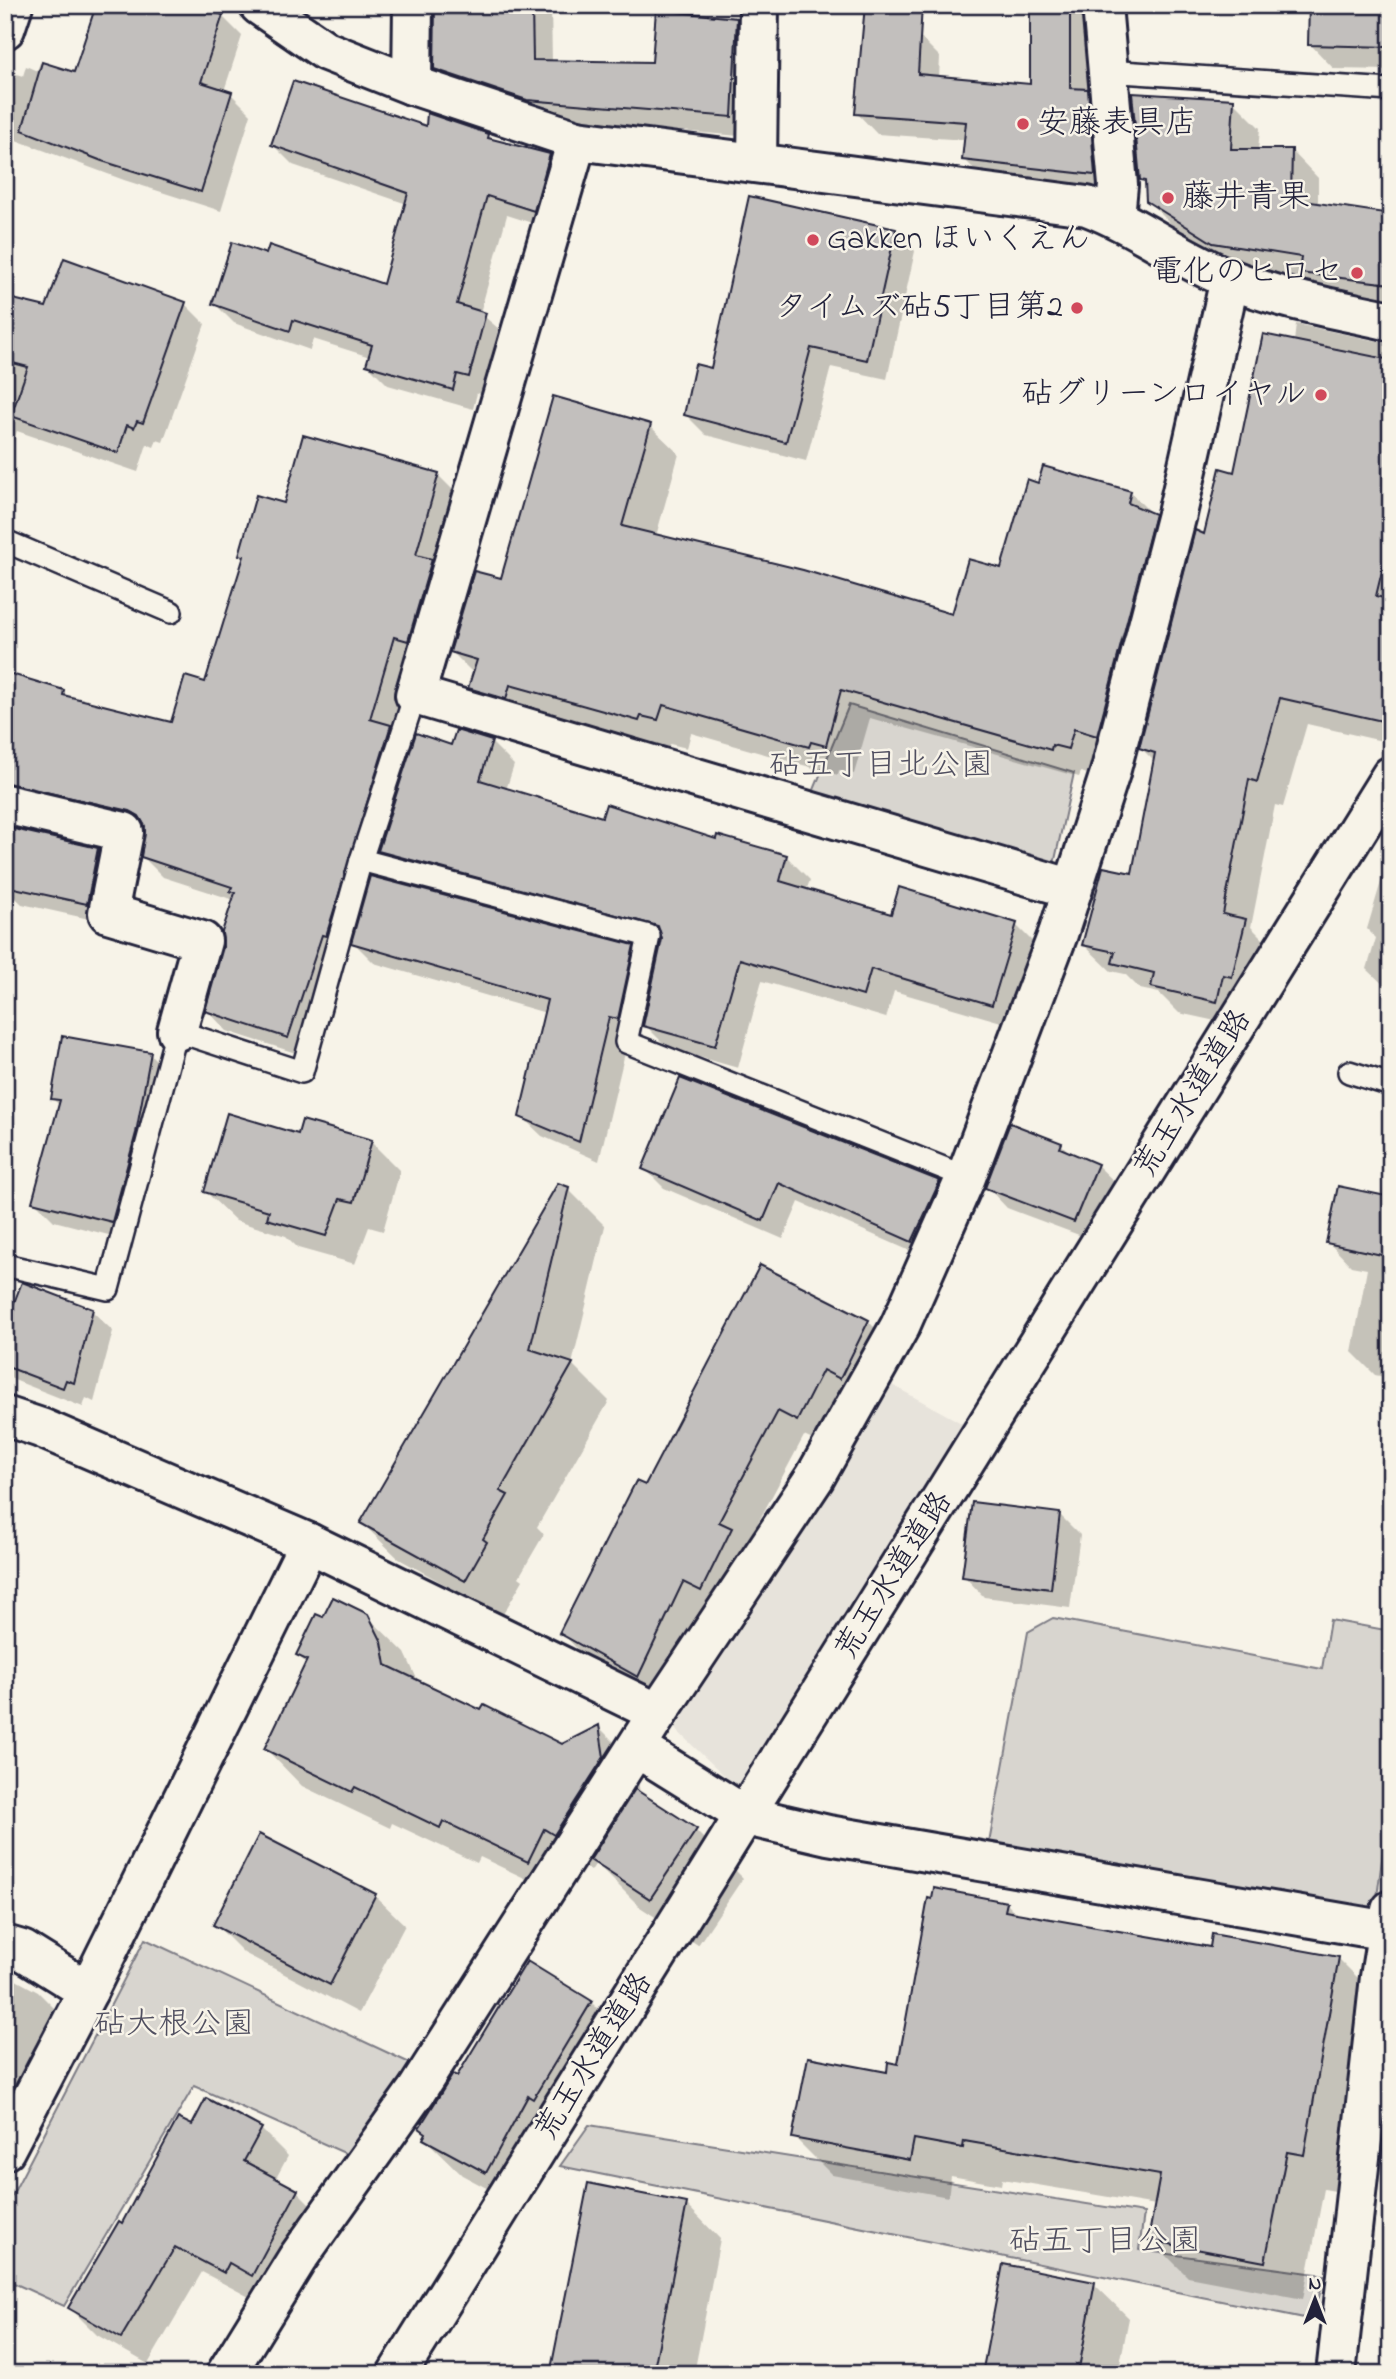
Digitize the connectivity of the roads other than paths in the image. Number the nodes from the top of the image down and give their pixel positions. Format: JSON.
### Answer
{"nodes":[{"id":1,"x":13,"y":5,"type":"edge"},
{"id":2,"x":260,"y":5,"type":"edge"},
{"id":3,"x":412,"y":5,"type":"edge"},
{"id":4,"x":759,"y":5,"type":"edge"},
{"id":5,"x":1102,"y":5,"type":"edge"},
{"id":6,"x":5,"y":29,"type":"edge"},
{"id":7,"x":1105,"y":71,"type":"junction"},
{"id":8,"x":412,"y":85,"type":"junction"},
{"id":9,"x":1391,"y":90,"type":"edge"},
{"id":10,"x":577,"y":140,"type":"junction"},
{"id":11,"x":757,"y":163,"type":"junction"},
{"id":12,"x":1115,"y":217,"type":"junction"},
{"id":13,"x":1230,"y":279,"type":"junction"},
{"id":14,"x":1391,"y":321,"type":"edge"},
{"id":15,"x":5,"y":541,"type":"edge"},
{"id":16,"x":171,"y":612,"type":"dead end"},
{"id":17,"x":415,"y":695,"type":"junction"},
{"id":18,"x":1391,"y":776,"type":"edge"},
{"id":19,"x":5,"y":804,"type":"edge"},
{"id":20,"x":361,"y":859,"type":"junction"},
{"id":21,"x":1073,"y":889,"type":"junction"},
{"id":22,"x":177,"y":1031,"type":"junction"},
{"id":23,"x":1349,"y":1072,"type":"dead end"},
{"id":24,"x":1391,"y":1084,"type":"edge"},
{"id":25,"x":966,"y":1177,"type":"junction"},
{"id":26,"x":5,"y":1265,"type":"edge"},
{"id":27,"x":5,"y":1416,"type":"edge"},
{"id":28,"x":309,"y":1543,"type":"junction"},
{"id":29,"x":659,"y":1713,"type":"junction"},
{"id":30,"x":637,"y":1748,"type":"junction"},
{"id":31,"x":746,"y":1816,"type":"junction"},
{"id":32,"x":1388,"y":1936,"type":"edge"},
{"id":33,"x":5,"y":1945,"type":"edge"},
{"id":34,"x":88,"y":1991,"type":"junction"},
{"id":35,"x":5,"y":2150,"type":"edge"},
{"id":36,"x":226,"y":2374,"type":"edge"},
{"id":37,"x":397,"y":2374,"type":"edge"},
{"id":38,"x":1336,"y":2374,"type":"edge"}],
"edges":[{"from":1,"to":6,"type":"street"},
{"from":2,"to":8,"type":"street"},
{"from":3,"to":8,"type":"street"},
{"from":4,"to":11,"type":"street"},
{"from":5,"to":7,"type":"street"},
{"from":7,"to":9,"type":"lane"},
{"from":7,"to":12,"type":"street"},
{"from":8,"to":10,"type":"street"},
{"from":10,"to":11,"type":"street"},
{"from":10,"to":17,"type":"street"},
{"from":11,"to":12,"type":"street"},
{"from":12,"to":13,"type":"street"},
{"from":13,"to":14,"type":"street"},
{"from":13,"to":21,"type":"street"},
{"from":15,"to":16,"type":"lane"},
{"from":17,"to":20,"type":"lane"},
{"from":17,"to":21,"type":"street"},
{"from":18,"to":31,"type":"street","name":"荒玉水道道路"},
{"from":19,"to":22,"type":"street"},
{"from":20,"to":22,"type":"lane"},
{"from":20,"to":25,"type":"lane"},
{"from":21,"to":25,"type":"street"},
{"from":22,"to":26,"type":"lane"},
{"from":23,"to":24,"type":"lane"},
{"from":25,"to":29,"type":"street"},
{"from":27,"to":28,"type":"street"},
{"from":28,"to":29,"type":"street"},
{"from":28,"to":34,"type":"street"},
{"from":29,"to":30,"type":"street"},
{"from":30,"to":31,"type":"street"},
{"from":30,"to":36,"type":"street"},
{"from":31,"to":32,"type":"street"},
{"from":31,"to":37,"type":"street","name":"荒玉水道道路"},
{"from":32,"to":38,"type":"street"},
{"from":33,"to":34,"type":"street"},
{"from":34,"to":35,"type":"street"}]}
